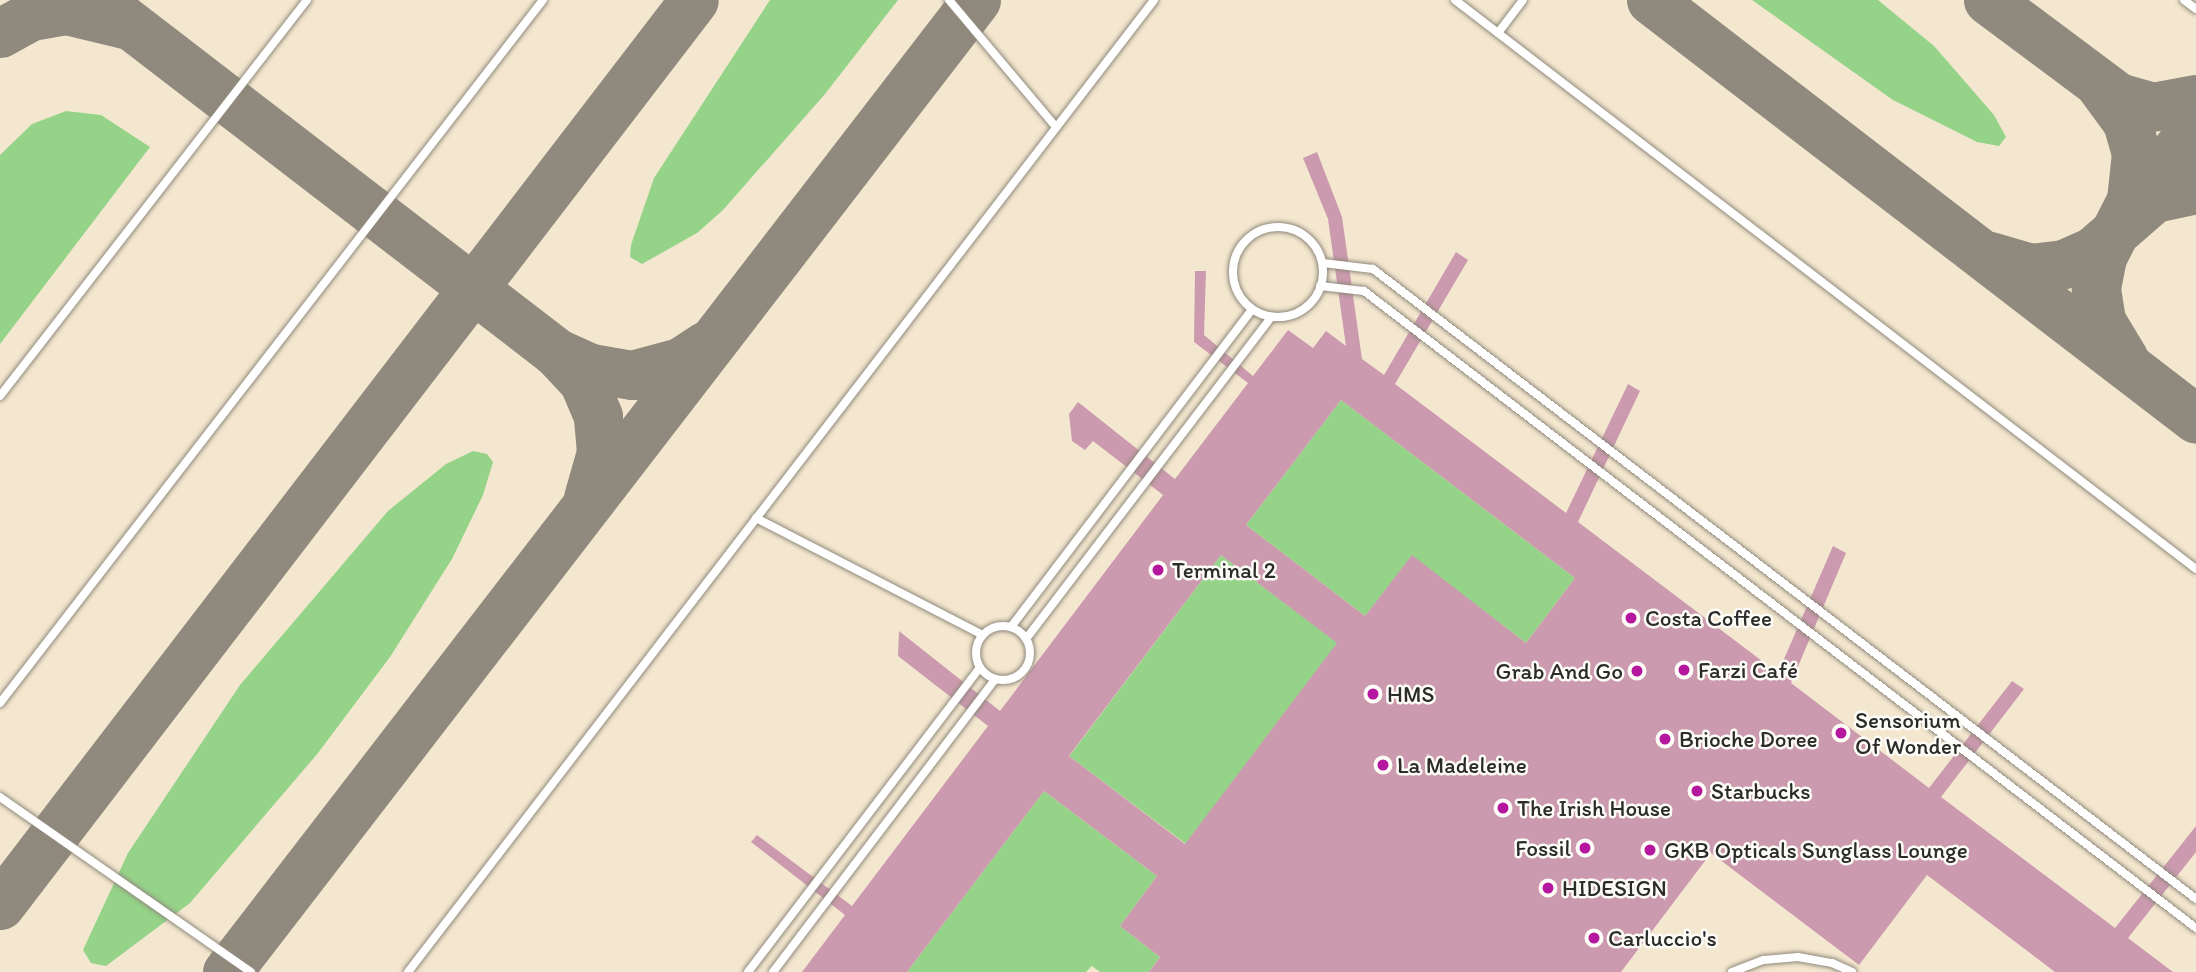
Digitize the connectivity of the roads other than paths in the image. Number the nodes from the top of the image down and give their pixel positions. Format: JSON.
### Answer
{"nodes":[{"id":1,"x":307,"y":0,"type":"edge"},
{"id":2,"x":543,"y":0,"type":"edge"},
{"id":3,"x":950,"y":0,"type":"edge"},
{"id":4,"x":1154,"y":0,"type":"edge"},
{"id":5,"x":1455,"y":0,"type":"edge"},
{"id":6,"x":1523,"y":0,"type":"edge"},
{"id":7,"x":2185,"y":0,"type":"edge"},
{"id":8,"x":2196,"y":9,"type":"edge"},
{"id":9,"x":1498,"y":33,"type":"junction"},
{"id":10,"x":1056,"y":127,"type":"junction"},
{"id":11,"x":1323,"y":263,"type":"junction"},
{"id":12,"x":1320,"y":286,"type":"junction"},
{"id":13,"x":1252,"y":310,"type":"junction"},
{"id":14,"x":1271,"y":317,"type":"junction"},
{"id":15,"x":0,"y":396,"type":"edge"},
{"id":16,"x":756,"y":518,"type":"junction"},
{"id":17,"x":2196,"y":569,"type":"edge"},
{"id":18,"x":1011,"y":627,"type":"junction"},
{"id":19,"x":983,"y":635,"type":"junction"},
{"id":20,"x":1026,"y":639,"type":"junction"},
{"id":21,"x":980,"y":668,"type":"junction"},
{"id":22,"x":995,"y":680,"type":"junction"},
{"id":23,"x":0,"y":704,"type":"edge"},
{"id":24,"x":0,"y":797,"type":"edge"},
{"id":25,"x":2196,"y":899,"type":"edge"},
{"id":26,"x":2196,"y":928,"type":"edge"},
{"id":27,"x":250,"y":972,"type":"edge"},
{"id":28,"x":408,"y":972,"type":"edge"},
{"id":29,"x":748,"y":972,"type":"edge"},
{"id":30,"x":773,"y":972,"type":"edge"},
{"id":31,"x":1732,"y":972,"type":"edge"},
{"id":32,"x":1852,"y":972,"type":"edge"}],
"edges":[{"from":1,"to":15,"type":"lane"},
{"from":2,"to":23,"type":"lane"},
{"from":3,"to":10,"type":"lane"},
{"from":4,"to":10,"type":"lane"},
{"from":5,"to":9,"type":"lane"},
{"from":6,"to":9,"type":"lane"},
{"from":7,"to":8,"type":"lane"},
{"from":9,"to":17,"type":"lane"},
{"from":10,"to":16,"type":"lane"},
{"from":11,"to":12,"type":"lane"},
{"from":11,"to":13,"type":"lane"},
{"from":11,"to":25,"type":"lane"},
{"from":12,"to":14,"type":"lane"},
{"from":12,"to":26,"type":"lane"},
{"from":13,"to":14,"type":"lane"},
{"from":13,"to":18,"type":"lane"},
{"from":14,"to":20,"type":"lane"},
{"from":16,"to":19,"type":"lane"},
{"from":16,"to":28,"type":"lane"},
{"from":18,"to":19,"type":"lane"},
{"from":18,"to":20,"type":"lane"},
{"from":19,"to":21,"type":"lane"},
{"from":20,"to":22,"type":"lane"},
{"from":21,"to":22,"type":"lane"},
{"from":21,"to":29,"type":"lane"},
{"from":22,"to":30,"type":"lane"},
{"from":24,"to":27,"type":"lane"},
{"from":31,"to":32,"type":"lane"}]}
